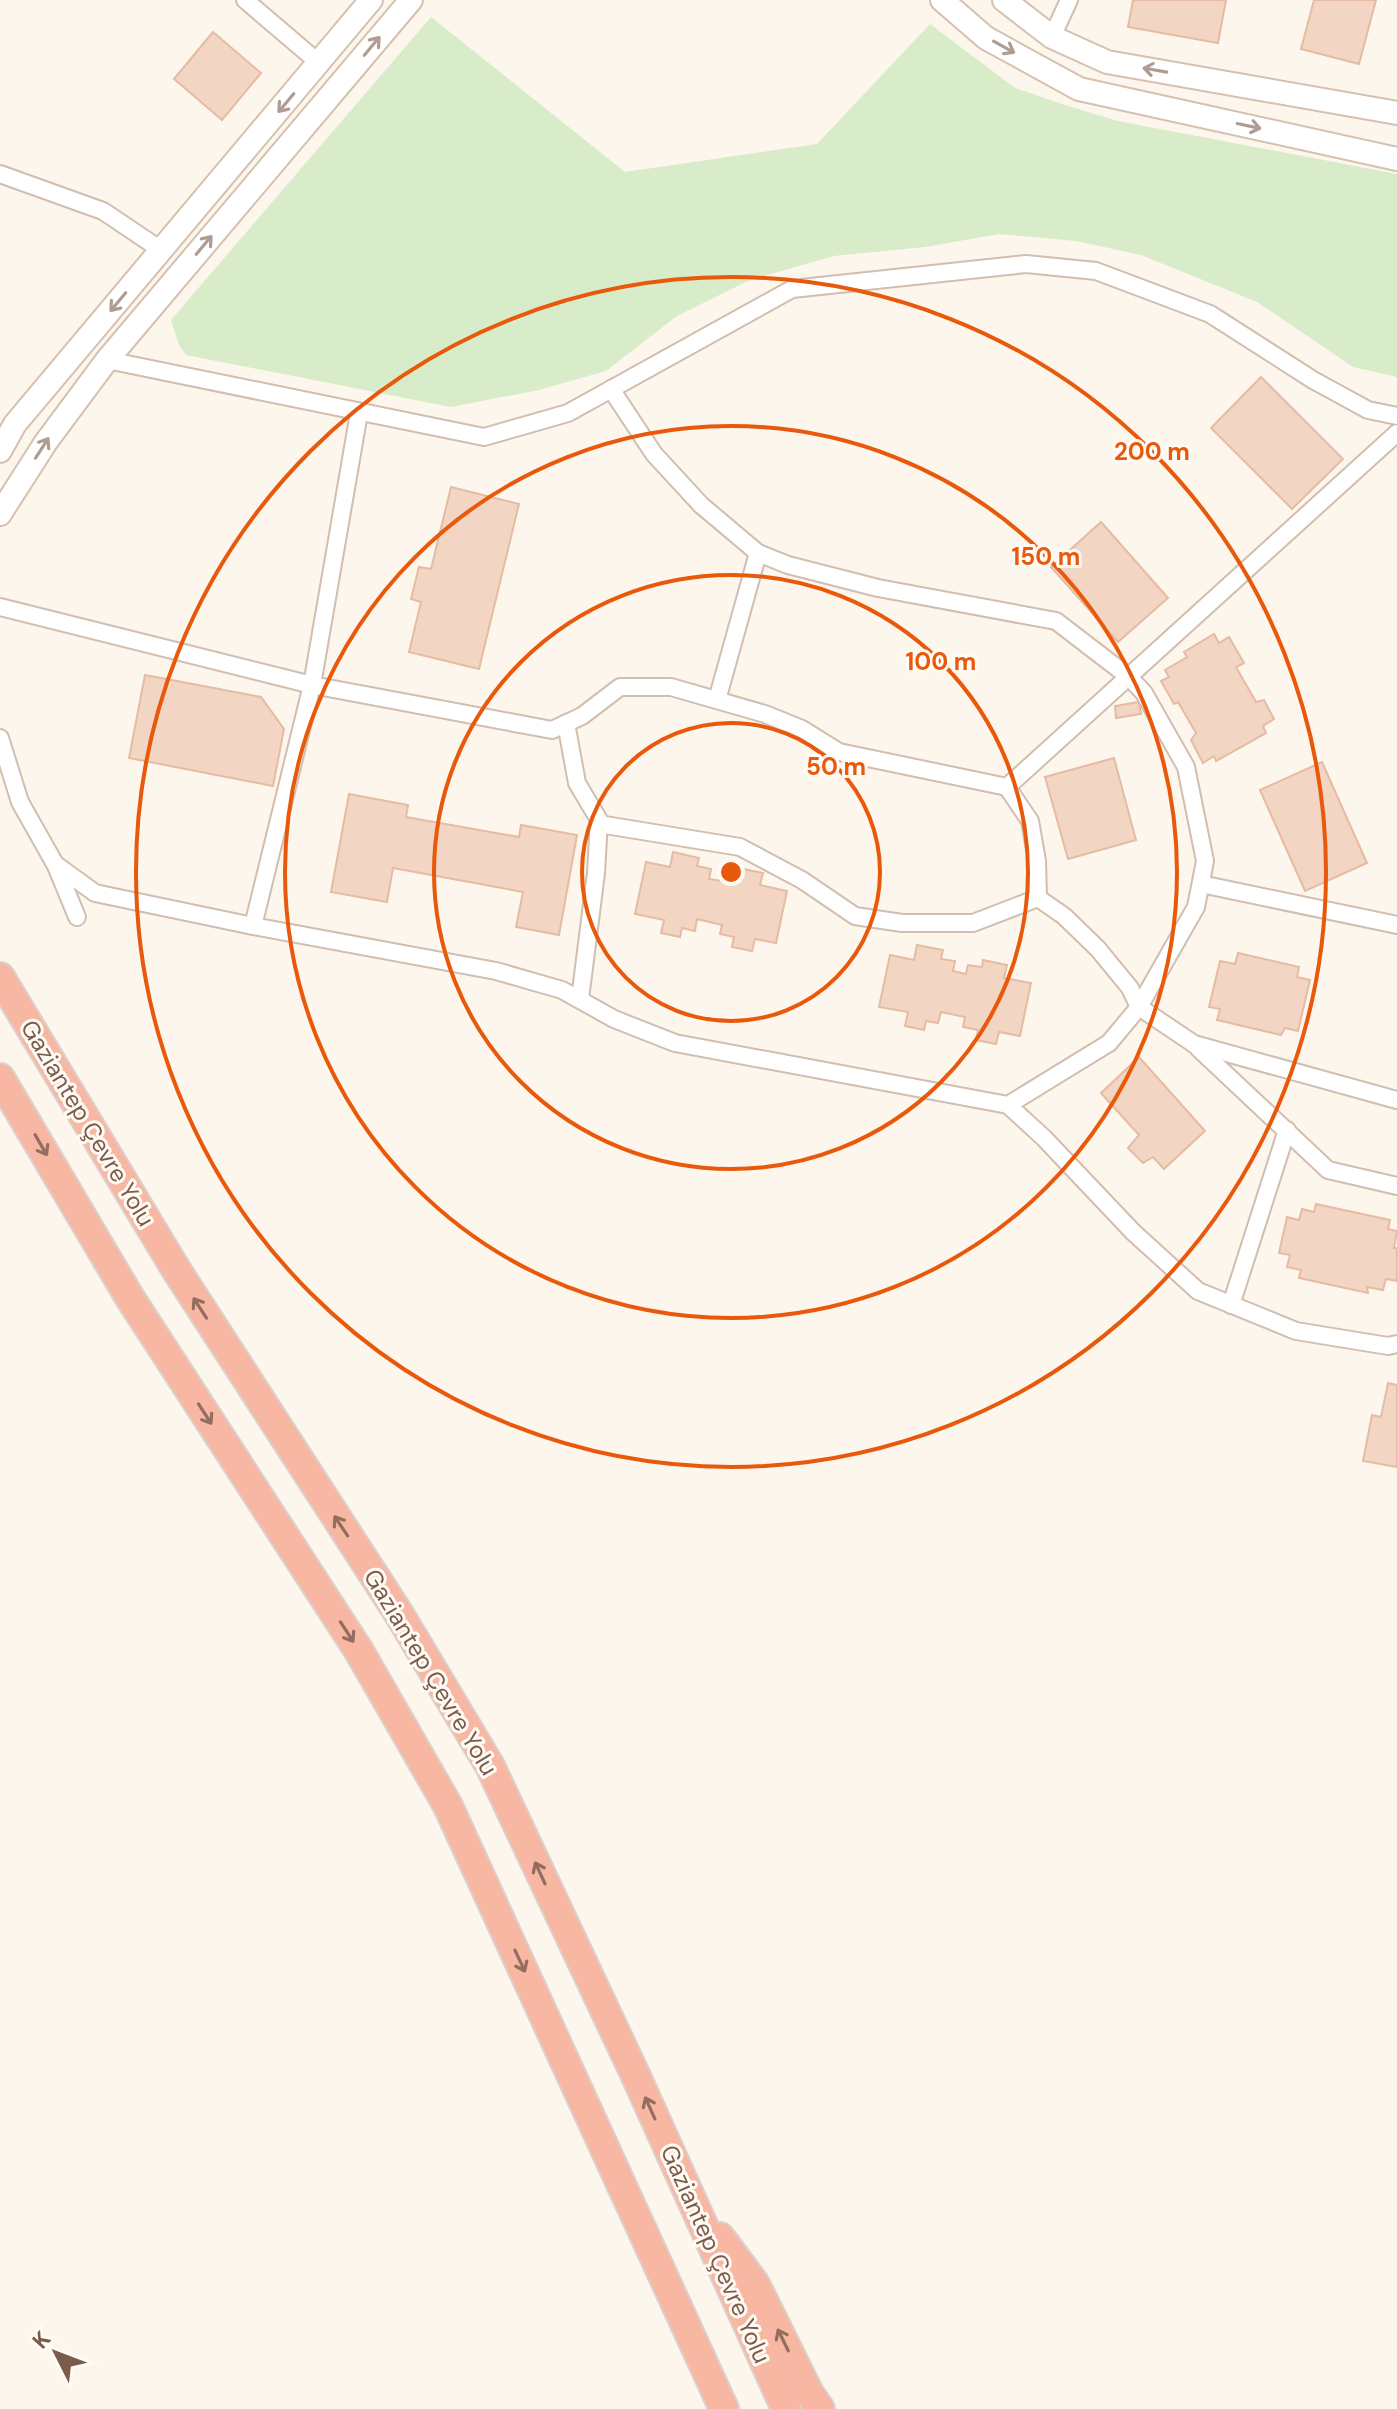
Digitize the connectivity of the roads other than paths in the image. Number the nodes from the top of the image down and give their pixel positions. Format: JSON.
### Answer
{"nodes":[{"id":1,"x":245,"y":0,"type":"edge"},
{"id":2,"x":371,"y":0,"type":"edge"},
{"id":3,"x":411,"y":0,"type":"edge"},
{"id":4,"x":942,"y":0,"type":"edge"},
{"id":5,"x":1004,"y":0,"type":"edge"},
{"id":6,"x":1069,"y":0,"type":"edge"},
{"id":7,"x":1052,"y":37,"type":"junction"},
{"id":8,"x":319,"y":63,"type":"junction"},
{"id":9,"x":1397,"y":113,"type":"edge"},
{"id":10,"x":1397,"y":159,"type":"edge"},
{"id":11,"x":0,"y":174,"type":"edge"},
{"id":12,"x":161,"y":250,"type":"junction"},
{"id":13,"x":107,"y":360,"type":"junction"},
{"id":14,"x":611,"y":389,"type":"junction"},
{"id":15,"x":359,"y":413,"type":"junction"},
{"id":16,"x":1397,"y":416,"type":"edge"},
{"id":17,"x":1397,"y":433,"type":"edge"},
{"id":18,"x":0,"y":451,"type":"edge"},
{"id":19,"x":0,"y":514,"type":"edge"},
{"id":20,"x":758,"y":553,"type":"junction"},
{"id":21,"x":0,"y":607,"type":"edge"},
{"id":22,"x":1129,"y":677,"type":"junction"},
{"id":23,"x":312,"y":685,"type":"junction"},
{"id":24,"x":717,"y":700,"type":"junction"},
{"id":25,"x":566,"y":723,"type":"junction"},
{"id":26,"x":0,"y":738,"type":"edge"},
{"id":27,"x":1007,"y":787,"type":"junction"},
{"id":28,"x":599,"y":824,"type":"junction"},
{"id":29,"x":55,"y":864,"type":"junction"},
{"id":30,"x":1201,"y":884,"type":"junction"},
{"id":31,"x":1038,"y":898,"type":"junction"},
{"id":32,"x":77,"y":917,"type":"dead end"},
{"id":33,"x":1397,"y":925,"type":"edge"},
{"id":34,"x":253,"y":926,"type":"junction"},
{"id":35,"x":0,"y":977,"type":"edge"},
{"id":36,"x":580,"y":999,"type":"junction"},
{"id":37,"x":1139,"y":1007,"type":"junction"},
{"id":38,"x":1194,"y":1044,"type":"junction"},
{"id":39,"x":0,"y":1078,"type":"edge"},
{"id":40,"x":1397,"y":1100,"type":"edge"},
{"id":41,"x":1008,"y":1105,"type":"junction"},
{"id":42,"x":1287,"y":1130,"type":"junction"},
{"id":43,"x":1397,"y":1186,"type":"edge"},
{"id":44,"x":1231,"y":1305,"type":"junction"},
{"id":45,"x":1397,"y":1344,"type":"edge"},
{"id":46,"x":688,"y":2194,"type":"junction"},
{"id":47,"x":724,"y":2409,"type":"edge"},
{"id":48,"x":786,"y":2409,"type":"edge"},
{"id":49,"x":820,"y":2409,"type":"edge"}],
"edges":[{"from":1,"to":8,"type":"street"},
{"from":2,"to":8,"type":"street"},
{"from":13,"to":3,"type":"street","one_way":true},
{"from":4,"to":10,"type":"street","one_way":true},
{"from":5,"to":7,"type":"street"},
{"from":6,"to":7,"type":"street"},
{"from":9,"to":7,"type":"street","one_way":true},
{"from":8,"to":12,"type":"street","one_way":true},
{"from":11,"to":12,"type":"street"},
{"from":12,"to":18,"type":"street","one_way":true},
{"from":13,"to":15,"type":"street"},
{"from":19,"to":13,"type":"street","one_way":true},
{"from":14,"to":15,"type":"street"},
{"from":14,"to":16,"type":"street"},
{"from":14,"to":20,"type":"street"},
{"from":15,"to":23,"type":"street"},
{"from":17,"to":22,"type":"street"},
{"from":20,"to":22,"type":"street"},
{"from":20,"to":24,"type":"street"},
{"from":21,"to":23,"type":"street"},
{"from":22,"to":27,"type":"street"},
{"from":22,"to":30,"type":"street"},
{"from":23,"to":25,"type":"street"},
{"from":23,"to":34,"type":"street"},
{"from":24,"to":25,"type":"street"},
{"from":24,"to":27,"type":"street"},
{"from":25,"to":28,"type":"street"},
{"from":26,"to":29,"type":"street"},
{"from":27,"to":31,"type":"street"},
{"from":28,"to":31,"type":"street"},
{"from":28,"to":36,"type":"street"},
{"from":29,"to":32,"type":"street"},
{"from":29,"to":34,"type":"street"},
{"from":30,"to":33,"type":"street"},
{"from":30,"to":37,"type":"street"},
{"from":31,"to":37,"type":"street"},
{"from":34,"to":36,"type":"street"},
{"from":46,"to":35,"type":"highway","name":"Gaziantep Çevre Yolu","one_way":true},
{"from":36,"to":41,"type":"street"},
{"from":37,"to":38,"type":"street"},
{"from":37,"to":41,"type":"street"},
{"from":38,"to":40,"type":"street"},
{"from":38,"to":42,"type":"street"},
{"from":39,"to":47,"type":"highway","one_way":true},
{"from":41,"to":44,"type":"street"},
{"from":42,"to":43,"type":"street"},
{"from":42,"to":44,"type":"street"},
{"from":44,"to":45,"type":"street"},
{"from":46,"to":48,"type":"highway","name":"Gaziantep Çevre Yolu"},
{"from":49,"to":46,"type":"highway","one_way":true}]}
